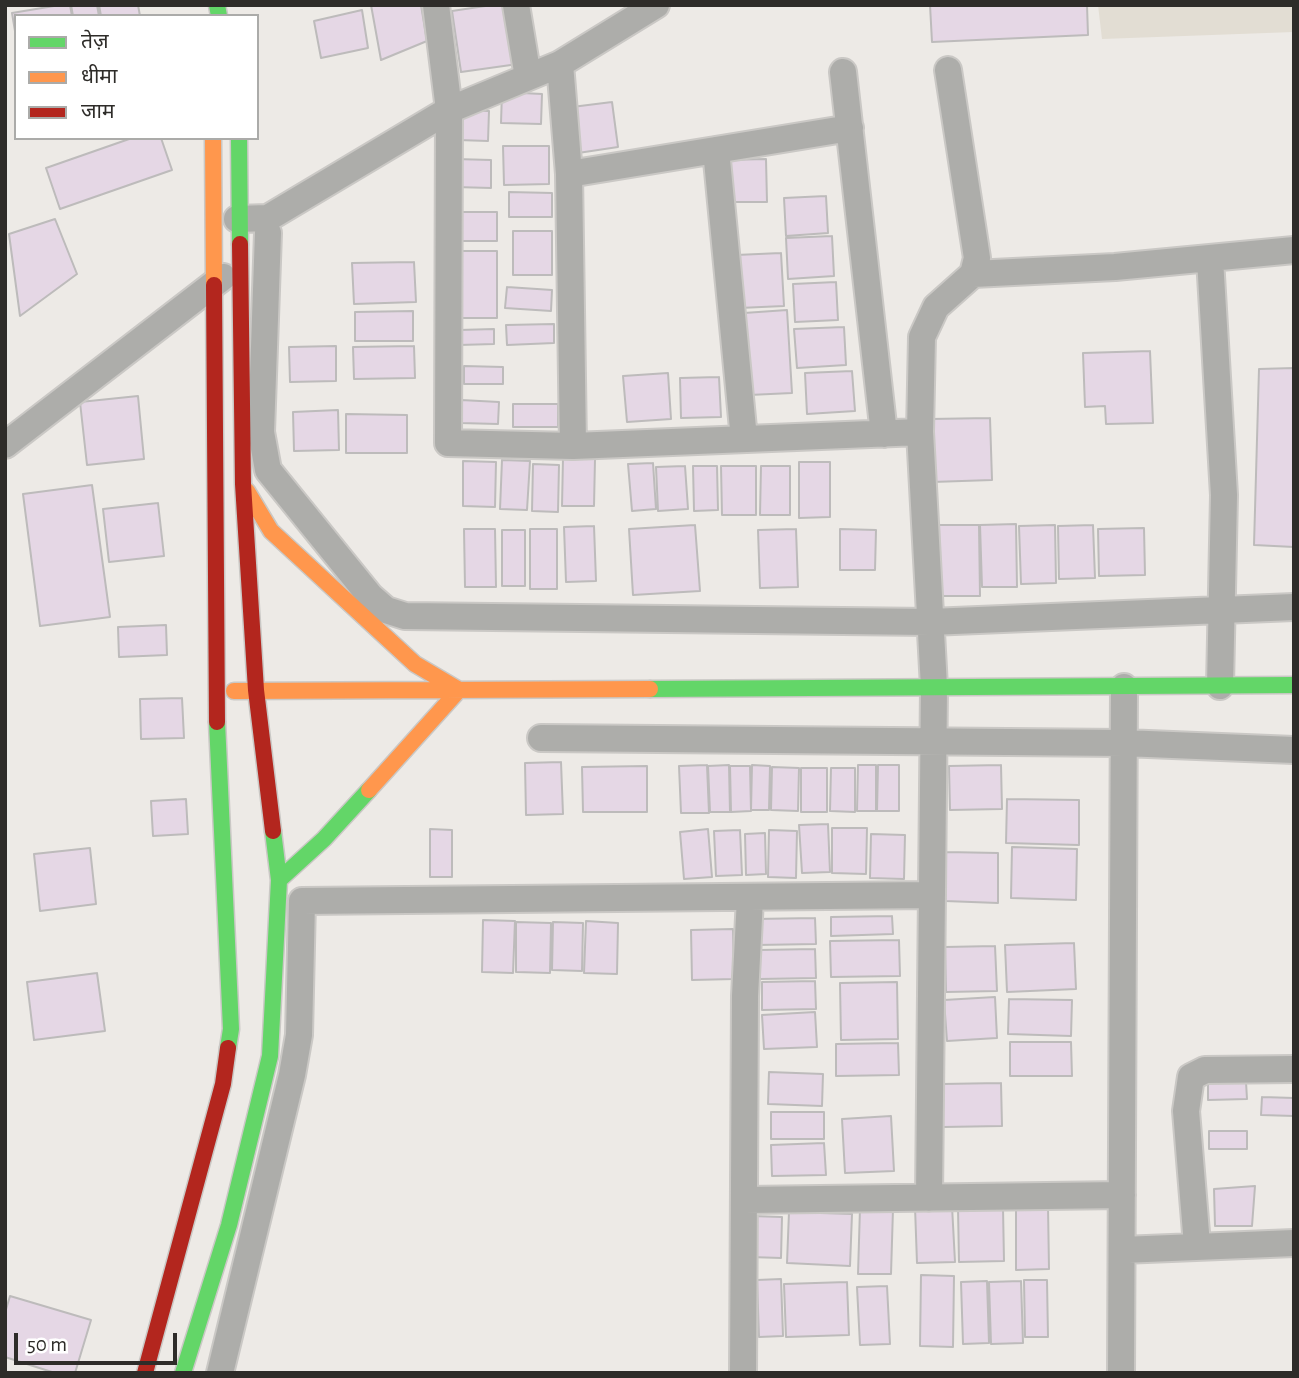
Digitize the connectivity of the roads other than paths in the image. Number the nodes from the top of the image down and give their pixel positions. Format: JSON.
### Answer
{"nodes":[{"id":1,"x":436,"y":5,"type":"edge"},
{"id":2,"x":516,"y":5,"type":"edge"},
{"id":3,"x":656,"y":5,"type":"edge"},
{"id":4,"x":559,"y":64,"type":"junction"},
{"id":5,"x":948,"y":70,"type":"dead end"},
{"id":6,"x":843,"y":72,"type":"dead end"},
{"id":7,"x":528,"y":77,"type":"junction"},
{"id":8,"x":449,"y":110,"type":"junction"},
{"id":9,"x":850,"y":128,"type":"junction"},
{"id":10,"x":213,"y":140,"type":"edge"},
{"id":11,"x":239,"y":140,"type":"edge"},
{"id":12,"x":716,"y":150,"type":"junction"},
{"id":13,"x":569,"y":174,"type":"junction"},
{"id":14,"x":225,"y":219,"type":"junction"},
{"id":15,"x":268,"y":233,"type":"dead end"},
{"id":16,"x":1294,"y":250,"type":"edge"},
{"id":17,"x":1210,"y":260,"type":"junction"},
{"id":18,"x":239,"y":265,"type":"junction"},
{"id":19,"x":973,"y":274,"type":"junction"},
{"id":20,"x":212,"y":286,"type":"junction"},
{"id":21,"x":920,"y":432,"type":"junction"},
{"id":22,"x":884,"y":434,"type":"junction"},
{"id":23,"x":744,"y":439,"type":"junction"},
{"id":24,"x":5,"y":445,"type":"edge"},
{"id":25,"x":573,"y":446,"type":"junction"},
{"id":26,"x":243,"y":484,"type":"junction"},
{"id":27,"x":1294,"y":607,"type":"edge"},
{"id":28,"x":1223,"y":608,"type":"junction"},
{"id":29,"x":930,"y":622,"type":"junction"},
{"id":30,"x":1294,"y":685,"type":"edge"},
{"id":31,"x":1220,"y":686,"type":"junction"},
{"id":32,"x":934,"y":687,"type":"junction"},
{"id":33,"x":1124,"y":687,"type":"junction"},
{"id":34,"x":256,"y":690,"type":"junction"},
{"id":35,"x":460,"y":690,"type":"junction"},
{"id":36,"x":216,"y":692,"type":"junction"},
{"id":37,"x":541,"y":738,"type":"dead end"},
{"id":38,"x":933,"y":740,"type":"junction"},
{"id":39,"x":1124,"y":743,"type":"junction"},
{"id":40,"x":1294,"y":750,"type":"edge"},
{"id":41,"x":279,"y":880,"type":"junction"},
{"id":42,"x":932,"y":895,"type":"junction"},
{"id":43,"x":750,"y":898,"type":"junction"},
{"id":44,"x":1294,"y":1069,"type":"edge"},
{"id":45,"x":1122,"y":1195,"type":"junction"},
{"id":46,"x":929,"y":1198,"type":"junction"},
{"id":47,"x":746,"y":1200,"type":"junction"},
{"id":48,"x":1294,"y":1243,"type":"edge"},
{"id":49,"x":1197,"y":1245,"type":"junction"},
{"id":50,"x":1122,"y":1250,"type":"junction"},
{"id":51,"x":145,"y":1373,"type":"edge"},
{"id":52,"x":183,"y":1373,"type":"edge"},
{"id":53,"x":220,"y":1373,"type":"edge"},
{"id":54,"x":743,"y":1373,"type":"edge"},
{"id":55,"x":1121,"y":1373,"type":"edge"}],
"edges":[{"from":1,"to":8,"type":"street"},
{"from":2,"to":7,"type":"street"},
{"from":3,"to":4,"type":"street"},
{"from":4,"to":7,"type":"street"},
{"from":4,"to":13,"type":"street"},
{"from":5,"to":19,"type":"street"},
{"from":6,"to":9,"type":"street"},
{"from":7,"to":8,"type":"street"},
{"from":8,"to":14,"type":"street"},
{"from":8,"to":25,"type":"street"},
{"from":9,"to":12,"type":"street"},
{"from":9,"to":22,"type":"street"},
{"from":10,"to":14,"type":"main road"},
{"from":11,"to":14,"type":"main road"},
{"from":12,"to":13,"type":"street"},
{"from":12,"to":23,"type":"street"},
{"from":13,"to":25,"type":"street"},
{"from":14,"to":18,"type":"main road"},
{"from":14,"to":20,"type":"main road"},
{"from":15,"to":29,"type":"street"},
{"from":16,"to":17,"type":"street"},
{"from":17,"to":19,"type":"street"},
{"from":17,"to":28,"type":"street"},
{"from":18,"to":20,"type":"street"},
{"from":18,"to":26,"type":"main road"},
{"from":19,"to":21,"type":"street"},
{"from":20,"to":24,"type":"street"},
{"from":20,"to":36,"type":"main road"},
{"from":21,"to":22,"type":"street"},
{"from":21,"to":29,"type":"street"},
{"from":22,"to":23,"type":"street"},
{"from":23,"to":25,"type":"street"},
{"from":26,"to":34,"type":"main road"},
{"from":26,"to":35,"type":"main road"},
{"from":27,"to":28,"type":"street"},
{"from":28,"to":29,"type":"street"},
{"from":28,"to":31,"type":"street"},
{"from":29,"to":32,"type":"street"},
{"from":30,"to":31,"type":"main road"},
{"from":31,"to":33,"type":"main road"},
{"from":32,"to":33,"type":"main road"},
{"from":32,"to":35,"type":"main road"},
{"from":32,"to":38,"type":"street"},
{"from":33,"to":39,"type":"street"},
{"from":34,"to":35,"type":"main road"},
{"from":34,"to":36,"type":"main road"},
{"from":34,"to":41,"type":"main road"},
{"from":35,"to":41,"type":"main road"},
{"from":36,"to":51,"type":"main road"},
{"from":37,"to":38,"type":"street"},
{"from":38,"to":39,"type":"street"},
{"from":38,"to":42,"type":"street"},
{"from":39,"to":40,"type":"street"},
{"from":39,"to":45,"type":"street"},
{"from":41,"to":52,"type":"main road"},
{"from":42,"to":43,"type":"street"},
{"from":42,"to":46,"type":"street"},
{"from":43,"to":47,"type":"street"},
{"from":43,"to":53,"type":"street"},
{"from":44,"to":49,"type":"street"},
{"from":45,"to":46,"type":"street"},
{"from":45,"to":50,"type":"street"},
{"from":46,"to":47,"type":"street"},
{"from":47,"to":54,"type":"street"},
{"from":48,"to":49,"type":"street"},
{"from":49,"to":50,"type":"street"},
{"from":50,"to":55,"type":"street"}]}
